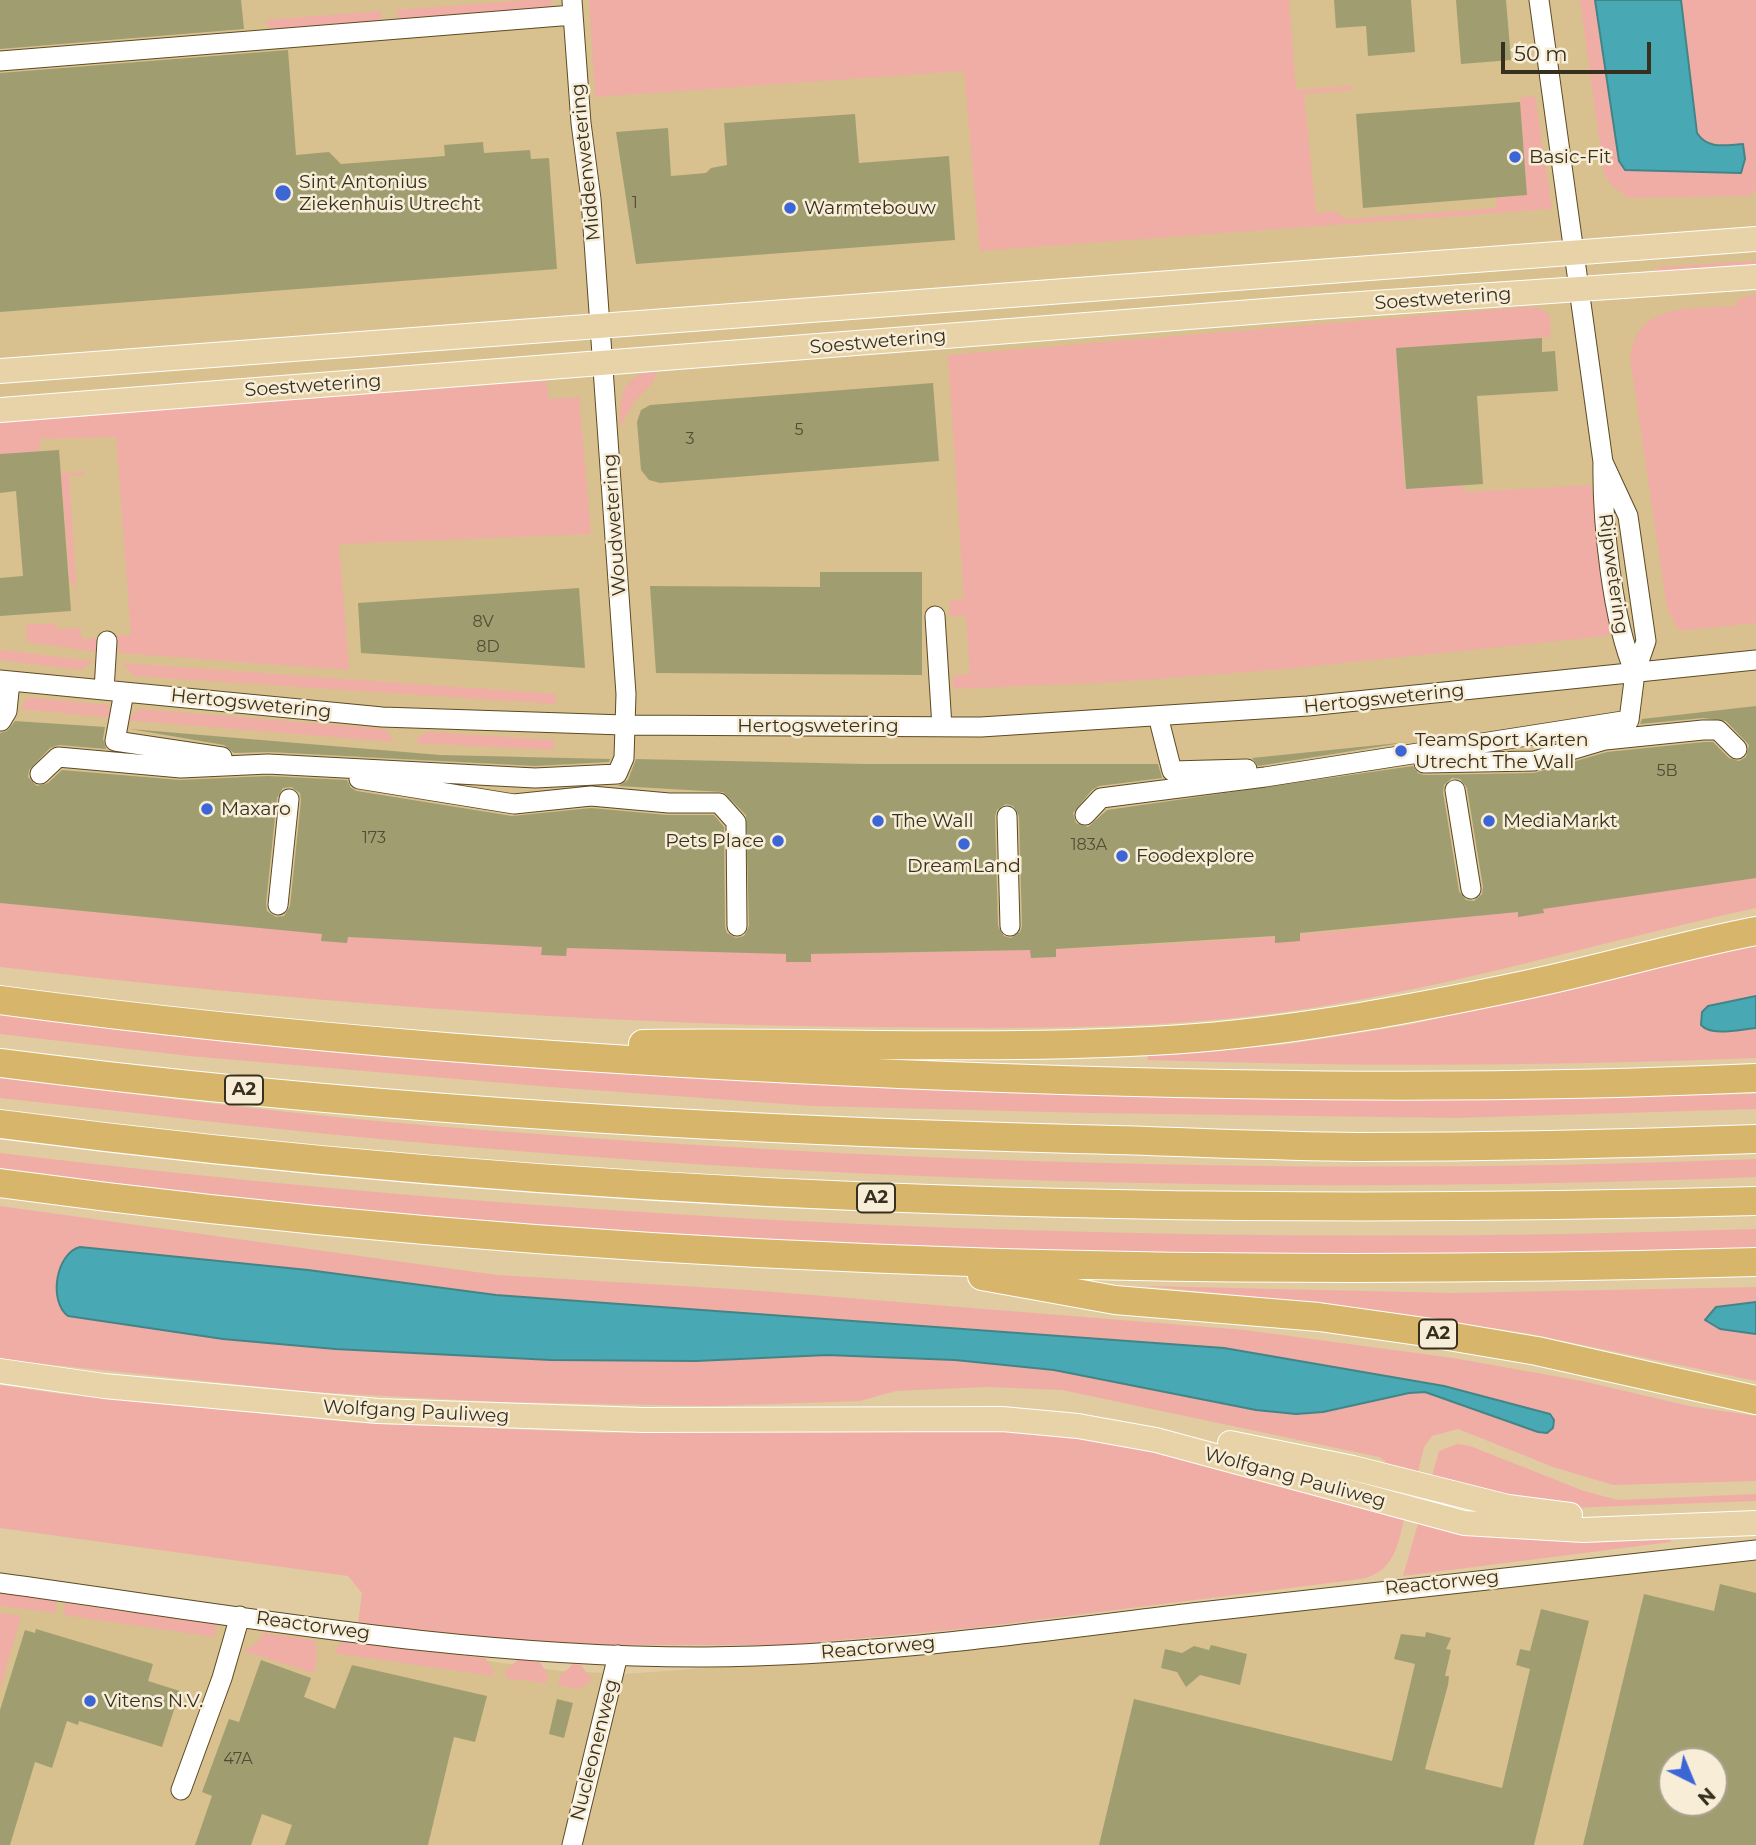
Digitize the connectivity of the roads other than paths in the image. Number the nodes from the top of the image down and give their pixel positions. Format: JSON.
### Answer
{"nodes":[{"id":1,"x":1539,"y":0,"type":"edge"},
{"id":2,"x":573,"y":8,"type":"edge"},
{"id":3,"x":0,"y":61,"type":"edge"},
{"id":4,"x":1756,"y":239,"type":"edge"},
{"id":5,"x":1575,"y":252,"type":"junction"},
{"id":6,"x":1756,"y":277,"type":"edge"},
{"id":7,"x":1579,"y":289,"type":"junction"},
{"id":8,"x":601,"y":325,"type":"junction"},
{"id":9,"x":604,"y":363,"type":"junction"},
{"id":10,"x":0,"y":371,"type":"edge"},
{"id":11,"x":0,"y":410,"type":"edge"},
{"id":12,"x":935,"y":616,"type":"dead end"},
{"id":13,"x":107,"y":641,"type":"dead end"},
{"id":14,"x":1756,"y":660,"type":"edge"},
{"id":15,"x":1635,"y":674,"type":"junction"},
{"id":16,"x":5,"y":680,"type":"edge"},
{"id":17,"x":114,"y":691,"type":"junction"},
{"id":18,"x":1158,"y":716,"type":"junction"},
{"id":19,"x":1,"y":721,"type":"edge"},
{"id":20,"x":624,"y":725,"type":"junction"},
{"id":21,"x":942,"y":727,"type":"junction"},
{"id":22,"x":1737,"y":749,"type":"dead end"},
{"id":23,"x":268,"y":764,"type":"junction"},
{"id":24,"x":1352,"y":764,"type":"junction"},
{"id":25,"x":40,"y":774,"type":"dead end"},
{"id":26,"x":1455,"y":790,"type":"dead end"},
{"id":27,"x":289,"y":799,"type":"dead end"},
{"id":28,"x":1085,"y":815,"type":"dead end"},
{"id":29,"x":1007,"y":816,"type":"dead end"},
{"id":30,"x":1471,"y":889,"type":"dead end"},
{"id":31,"x":278,"y":905,"type":"dead end"},
{"id":32,"x":737,"y":926,"type":"dead end"},
{"id":33,"x":1010,"y":926,"type":"dead end"},
{"id":34,"x":1756,"y":932,"type":"edge"},
{"id":35,"x":0,"y":1000,"type":"edge"},
{"id":36,"x":454,"y":1047,"type":"junction"},
{"id":37,"x":0,"y":1063,"type":"edge"},
{"id":38,"x":1756,"y":1078,"type":"edge"},
{"id":39,"x":0,"y":1124,"type":"edge"},
{"id":40,"x":1756,"y":1139,"type":"edge"},
{"id":41,"x":0,"y":1183,"type":"edge"},
{"id":42,"x":1756,"y":1200,"type":"edge"},
{"id":43,"x":874,"y":1257,"type":"junction"},
{"id":44,"x":1756,"y":1262,"type":"edge"},
{"id":45,"x":0,"y":1371,"type":"edge"},
{"id":46,"x":1756,"y":1400,"type":"edge"},
{"id":47,"x":835,"y":1418,"type":"junction"},
{"id":48,"x":1756,"y":1509,"type":"edge"},
{"id":49,"x":1756,"y":1523,"type":"edge"},
{"id":50,"x":1756,"y":1550,"type":"edge"},
{"id":51,"x":0,"y":1583,"type":"edge"},
{"id":52,"x":240,"y":1616,"type":"junction"},
{"id":53,"x":618,"y":1655,"type":"junction"},
{"id":54,"x":181,"y":1790,"type":"dead end"},
{"id":55,"x":572,"y":1845,"type":"edge"}],
"edges":[{"from":1,"to":5,"type":"street"},
{"from":2,"to":3,"type":"street"},
{"from":2,"to":8,"type":"street","name":"Middenwetering"},
{"from":4,"to":5,"type":"main road","name":"Soestwetering"},
{"from":5,"to":7,"type":"street","name":"Rijpwetering"},
{"from":5,"to":8,"type":"main road","name":"Soestwetering"},
{"from":6,"to":7,"type":"main road","name":"Soestwetering"},
{"from":7,"to":9,"type":"main road","name":"Soestwetering"},
{"from":7,"to":15,"type":"street","name":"Rijpwetering"},
{"from":8,"to":9,"type":"street","name":"Woudwetering"},
{"from":8,"to":10,"type":"main road","name":"Soestwetering"},
{"from":9,"to":11,"type":"main road","name":"Soestwetering"},
{"from":9,"to":20,"type":"street","name":"Woudwetering"},
{"from":12,"to":21,"type":"street"},
{"from":13,"to":17,"type":"street"},
{"from":14,"to":15,"type":"street","name":"Hertogswetering"},
{"from":15,"to":18,"type":"street","name":"Hertogswetering"},
{"from":15,"to":24,"type":"street"},
{"from":16,"to":17,"type":"street","name":"Hertogswetering"},
{"from":16,"to":19,"type":"street"},
{"from":17,"to":20,"type":"street","name":"Hertogswetering"},
{"from":17,"to":23,"type":"street"},
{"from":18,"to":21,"type":"street","name":"Hertogswetering"},
{"from":18,"to":24,"type":"street"},
{"from":20,"to":21,"type":"street","name":"Hertogswetering"},
{"from":20,"to":23,"type":"street","name":"Woudwetering"},
{"from":22,"to":24,"type":"street"},
{"from":23,"to":25,"type":"street"},
{"from":23,"to":32,"type":"street"},
{"from":24,"to":28,"type":"street"},
{"from":26,"to":30,"type":"street"},
{"from":27,"to":31,"type":"street"},
{"from":29,"to":33,"type":"street"},
{"from":34,"to":36,"type":"highway"},
{"from":35,"to":36,"type":"highway"},
{"from":36,"to":38,"type":"highway"},
{"from":37,"to":40,"type":"highway","number":"A2"},
{"from":39,"to":42,"type":"highway","number":"A2"},
{"from":41,"to":43,"type":"highway","number":"A2"},
{"from":43,"to":44,"type":"highway","number":"A2"},
{"from":43,"to":46,"type":"highway","number":"A2"},
{"from":45,"to":47,"type":"main road","name":"Wolfgang Pauliweg"},
{"from":47,"to":48,"type":"main road","name":"Wolfgang Pauliweg"},
{"from":47,"to":49,"type":"main road","name":"Wolfgang Pauliweg"},
{"from":50,"to":53,"type":"street","name":"Reactorweg"},
{"from":51,"to":52,"type":"street","name":"Reactorweg"},
{"from":52,"to":53,"type":"street","name":"Reactorweg"},
{"from":52,"to":54,"type":"street"},
{"from":53,"to":55,"type":"street","name":"Nucleonenweg"}]}
